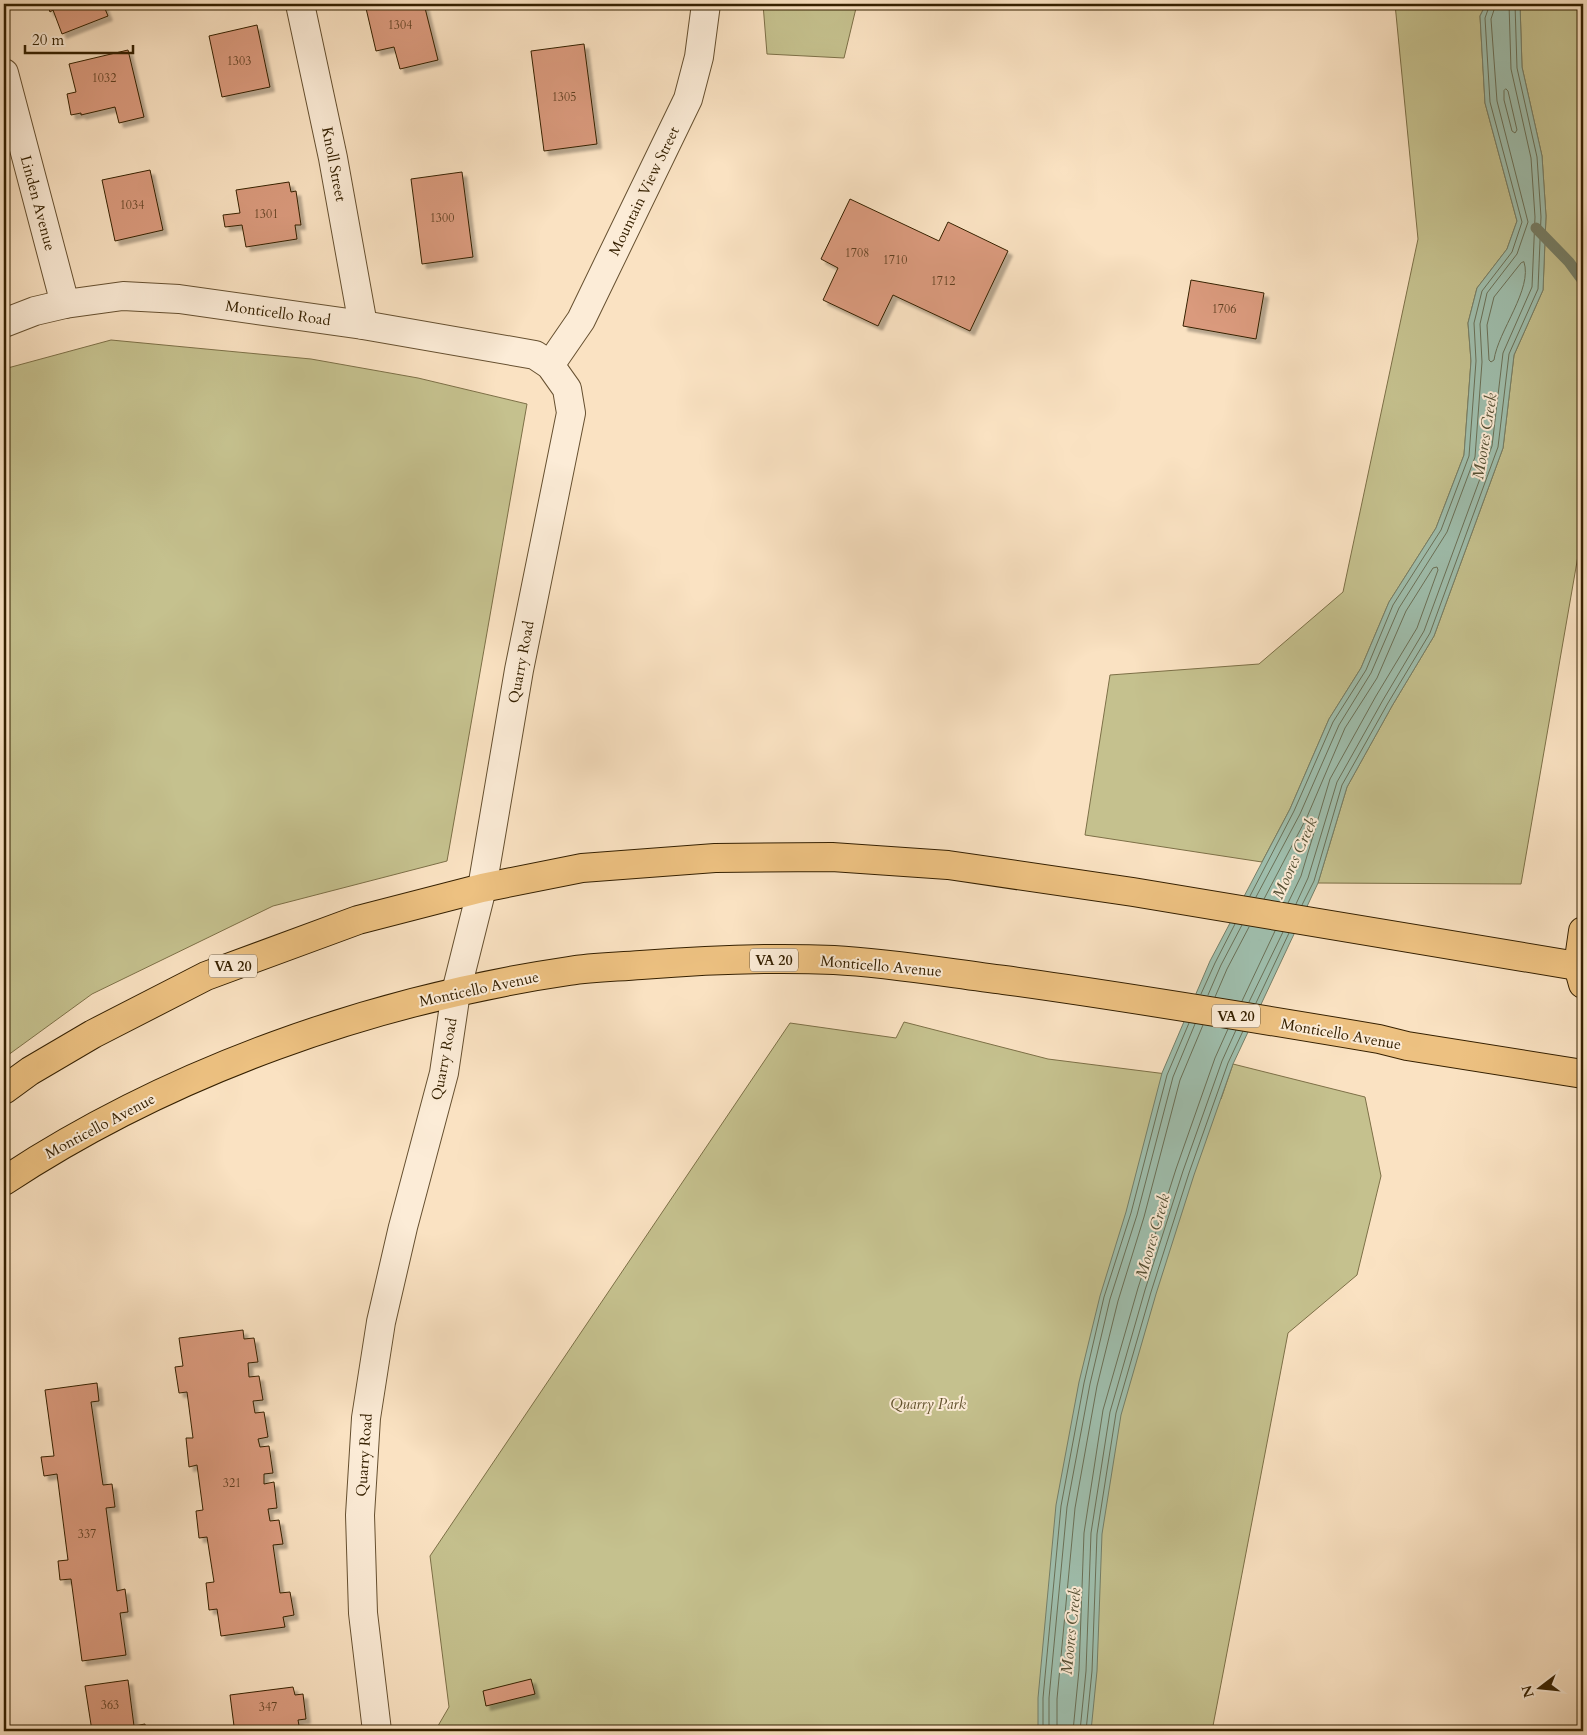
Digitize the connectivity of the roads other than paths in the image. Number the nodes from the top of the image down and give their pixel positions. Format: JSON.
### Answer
{"nodes":[{"id":1,"x":300,"y":4,"type":"edge"},
{"id":2,"x":706,"y":4,"type":"edge"},
{"id":3,"x":4,"y":73,"type":"edge"},
{"id":4,"x":65,"y":304,"type":"junction"},
{"id":5,"x":4,"y":323,"type":"edge"},
{"id":6,"x":363,"y":325,"type":"junction"},
{"id":7,"x":550,"y":365,"type":"junction"},
{"id":8,"x":482,"y":888,"type":"junction"},
{"id":9,"x":1583,"y":931,"type":"edge"},
{"id":10,"x":1581,"y":972,"type":"edge"},
{"id":11,"x":456,"y":992,"type":"junction"},
{"id":12,"x":1583,"y":1074,"type":"edge"},
{"id":13,"x":4,"y":1090,"type":"edge"},
{"id":14,"x":4,"y":1181,"type":"edge"},
{"id":15,"x":377,"y":1731,"type":"edge"}],
"edges":[{"from":1,"to":6,"type":"street","name":"Knoll Street"},
{"from":2,"to":7,"type":"street","name":"Mountain View Street"},
{"from":3,"to":4,"type":"street","name":"Linden Avenue"},
{"from":4,"to":5,"type":"street","name":"Monticello Road"},
{"from":4,"to":6,"type":"street","name":"Monticello Road"},
{"from":6,"to":7,"type":"street","name":"Monticello Road"},
{"from":7,"to":8,"type":"street","name":"Quarry Road"},
{"from":8,"to":10,"type":"main road","number":"VA 20"},
{"from":8,"to":11,"type":"street","name":"Quarry Road"},
{"from":8,"to":13,"type":"main road","number":"VA 20"},
{"from":9,"to":10,"type":"main road"},
{"from":11,"to":12,"type":"main road","name":"Monticello Avenue","number":"VA 20"},
{"from":11,"to":14,"type":"main road","name":"Monticello Avenue","number":"VA 20"},
{"from":11,"to":15,"type":"street","name":"Quarry Road"}]}
